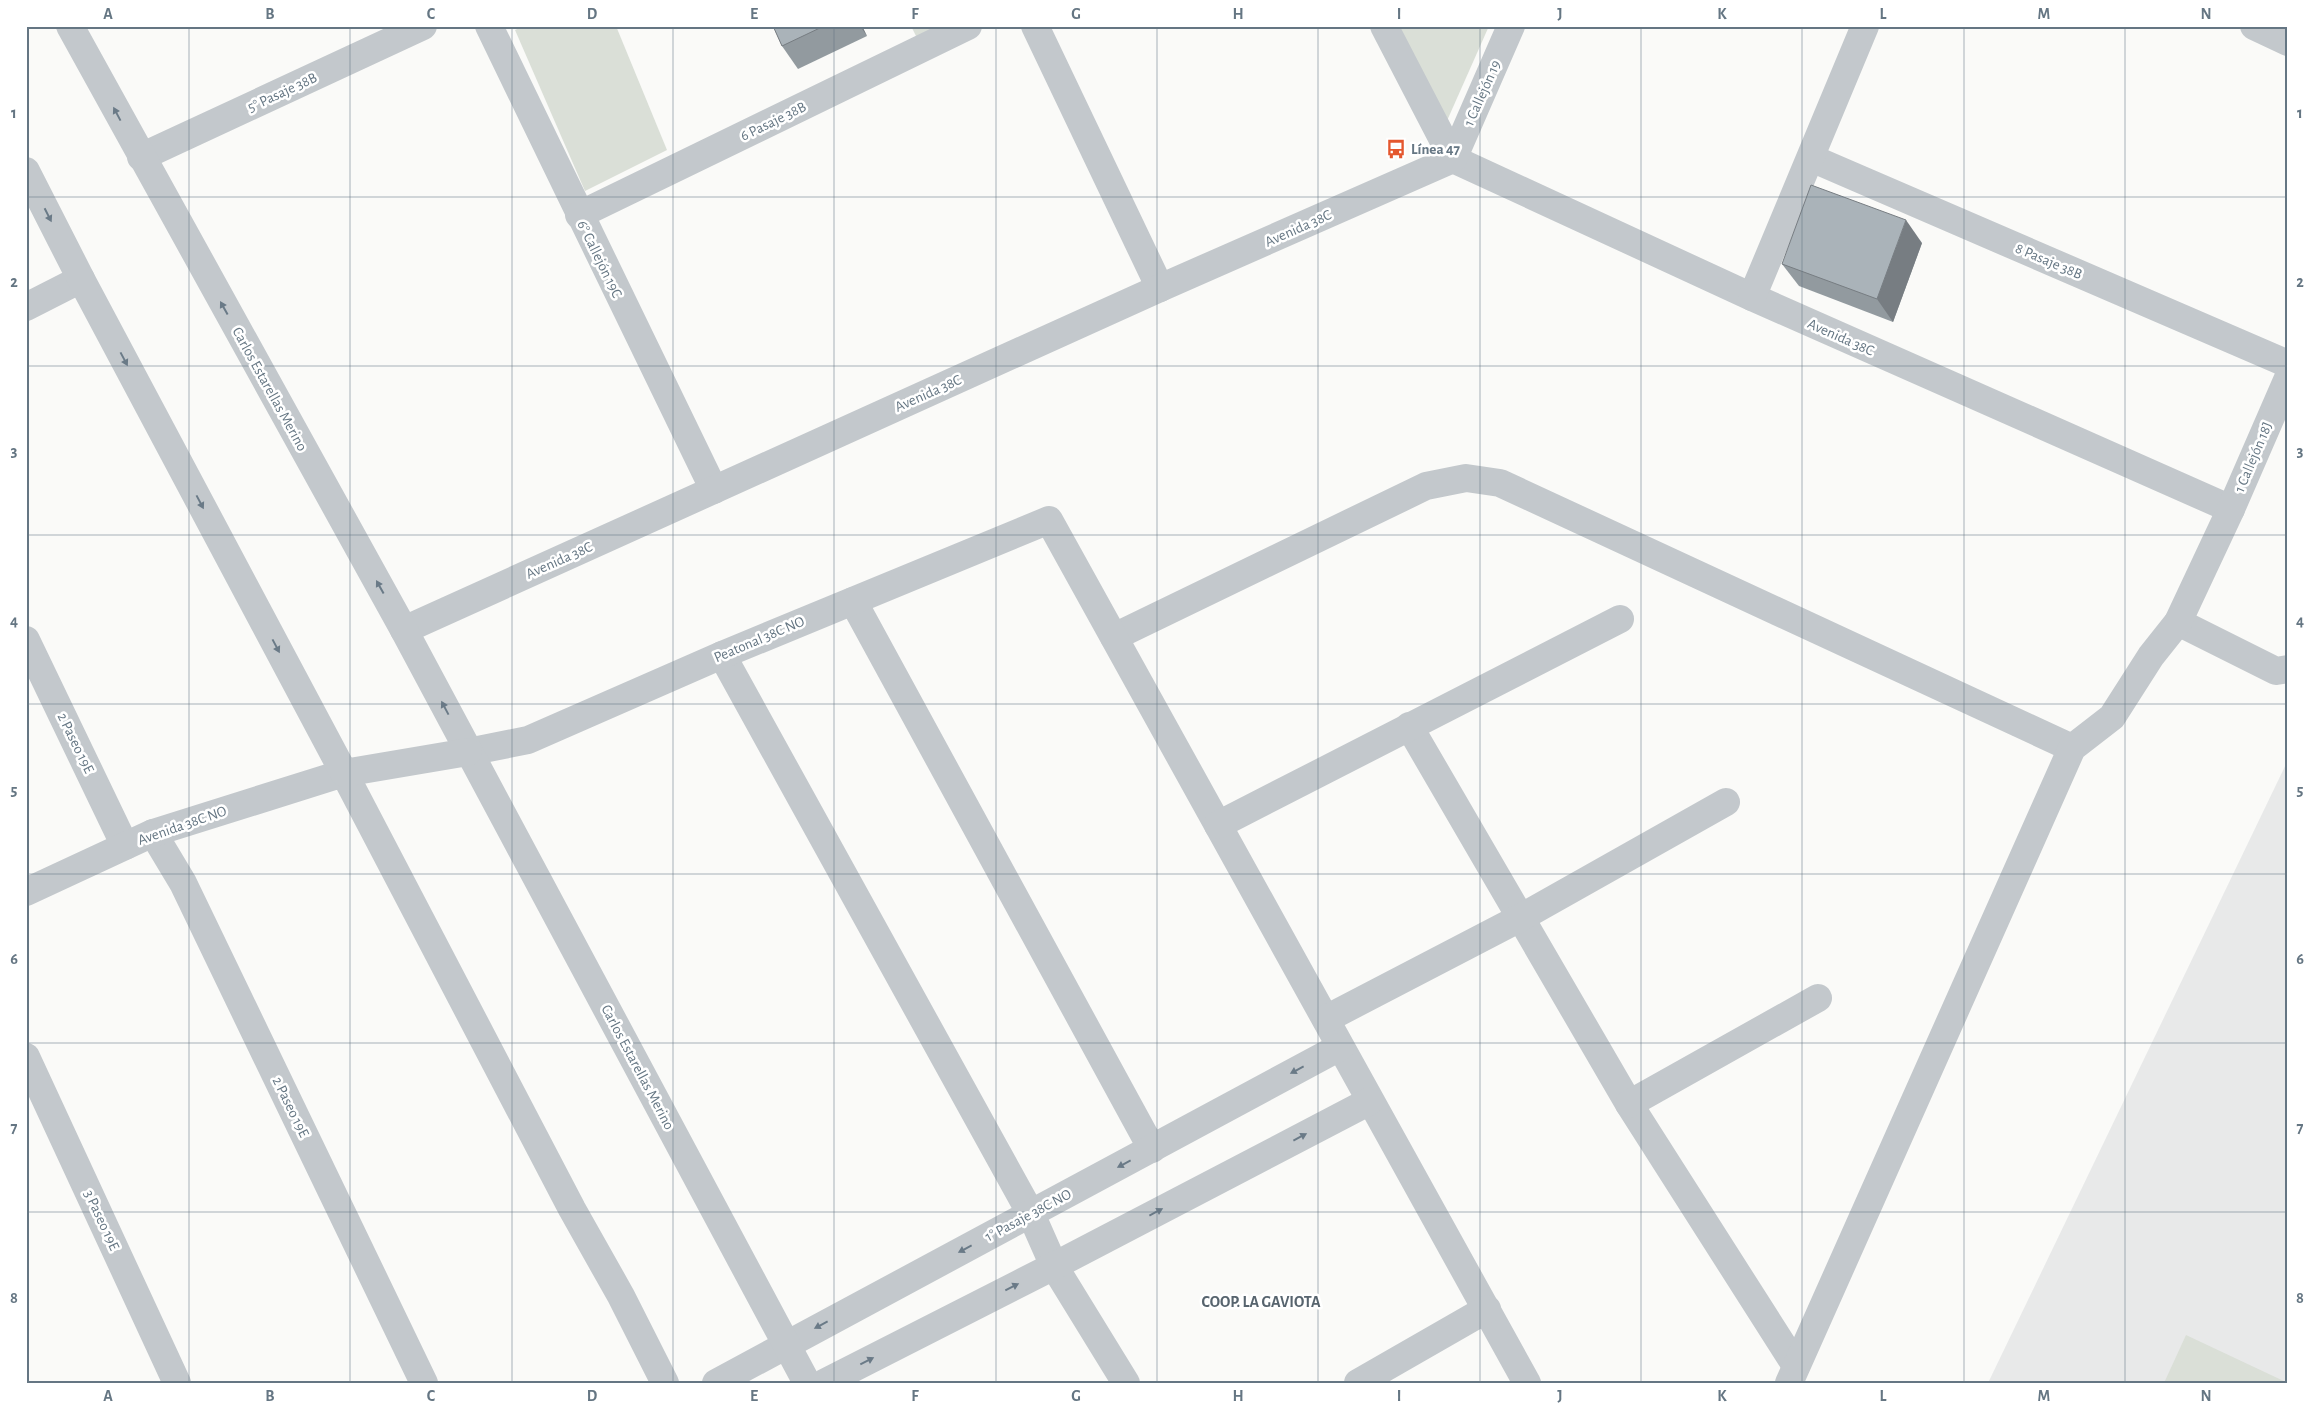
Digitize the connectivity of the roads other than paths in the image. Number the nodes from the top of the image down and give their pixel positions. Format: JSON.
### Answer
{"nodes":[{"id":1,"x":70,"y":26,"type":"edge"},
{"id":2,"x":423,"y":26,"type":"edge"},
{"id":3,"x":489,"y":26,"type":"edge"},
{"id":4,"x":968,"y":26,"type":"edge"},
{"id":5,"x":1035,"y":26,"type":"edge"},
{"id":6,"x":1384,"y":26,"type":"edge"},
{"id":7,"x":1511,"y":26,"type":"edge"},
{"id":8,"x":1865,"y":26,"type":"edge"},
{"id":9,"x":2254,"y":26,"type":"edge"},
{"id":10,"x":2288,"y":42,"type":"edge"},
{"id":11,"x":141,"y":157,"type":"junction"},
{"id":12,"x":1811,"y":158,"type":"junction"},
{"id":13,"x":1453,"y":159,"type":"junction"},
{"id":14,"x":26,"y":171,"type":"edge"},
{"id":15,"x":579,"y":215,"type":"junction"},
{"id":16,"x":81,"y":279,"type":"junction"},
{"id":17,"x":1160,"y":288,"type":"junction"},
{"id":18,"x":1752,"y":297,"type":"junction"},
{"id":19,"x":26,"y":307,"type":"edge"},
{"id":20,"x":2288,"y":364,"type":"edge"},
{"id":21,"x":2288,"y":378,"type":"edge"},
{"id":22,"x":714,"y":490,"type":"junction"},
{"id":23,"x":2231,"y":509,"type":"junction"},
{"id":24,"x":853,"y":601,"type":"junction"},
{"id":25,"x":1620,"y":618,"type":"dead end"},
{"id":26,"x":2178,"y":622,"type":"junction"},
{"id":27,"x":404,"y":630,"type":"junction"},
{"id":28,"x":1114,"y":637,"type":"junction"},
{"id":29,"x":26,"y":640,"type":"edge"},
{"id":30,"x":722,"y":654,"type":"junction"},
{"id":31,"x":2288,"y":669,"type":"edge"},
{"id":32,"x":1409,"y":726,"type":"junction"},
{"id":33,"x":2072,"y":748,"type":"junction"},
{"id":34,"x":468,"y":752,"type":"junction"},
{"id":35,"x":344,"y":773,"type":"junction"},
{"id":36,"x":1726,"y":802,"type":"dead end"},
{"id":37,"x":1218,"y":825,"type":"junction"},
{"id":38,"x":153,"y":833,"type":"junction"},
{"id":39,"x":125,"y":846,"type":"junction"},
{"id":40,"x":26,"y":892,"type":"edge"},
{"id":41,"x":1520,"y":918,"type":"junction"},
{"id":42,"x":1818,"y":998,"type":"dead end"},
{"id":43,"x":1326,"y":1019,"type":"junction"},
{"id":44,"x":1340,"y":1047,"type":"junction"},
{"id":45,"x":26,"y":1057,"type":"edge"},
{"id":46,"x":1370,"y":1101,"type":"junction"},
{"id":47,"x":1628,"y":1104,"type":"junction"},
{"id":48,"x":1152,"y":1149,"type":"junction"},
{"id":49,"x":1030,"y":1214,"type":"junction"},
{"id":50,"x":1054,"y":1266,"type":"junction"},
{"id":51,"x":1486,"y":1309,"type":"junction"},
{"id":52,"x":788,"y":1343,"type":"junction"},
{"id":53,"x":1792,"y":1374,"type":"edge"},
{"id":54,"x":177,"y":1383,"type":"edge"},
{"id":55,"x":424,"y":1383,"type":"edge"},
{"id":56,"x":665,"y":1383,"type":"edge"},
{"id":57,"x":716,"y":1383,"type":"edge"},
{"id":58,"x":807,"y":1383,"type":"edge"},
{"id":59,"x":824,"y":1383,"type":"edge"},
{"id":60,"x":1126,"y":1383,"type":"edge"},
{"id":61,"x":1358,"y":1383,"type":"edge"},
{"id":62,"x":1528,"y":1383,"type":"edge"}],
"edges":[{"from":11,"to":1,"type":"street","name":"Carlos Estarellas Merino","one_way":true},
{"from":2,"to":11,"type":"street","name":"5° Pasaje 38B"},
{"from":3,"to":15,"type":"street","name":"6° Callejón 19C"},
{"from":4,"to":15,"type":"street","name":"6 Pasaje 38B"},
{"from":5,"to":17,"type":"street"},
{"from":6,"to":13,"type":"street"},
{"from":7,"to":13,"type":"street","name":"1 Callejón 19"},
{"from":8,"to":12,"type":"street"},
{"from":9,"to":10,"type":"street"},
{"from":27,"to":11,"type":"street","name":"Carlos Estarellas Merino","one_way":true},
{"from":12,"to":18,"type":"street"},
{"from":12,"to":20,"type":"street","name":"8 Pasaje 38B"},
{"from":13,"to":17,"type":"street","name":"Avenida 38C"},
{"from":13,"to":18,"type":"street","name":"Avenida 38C"},
{"from":14,"to":16,"type":"street","one_way":true},
{"from":15,"to":22,"type":"street","name":"6° Callejón 19C"},
{"from":16,"to":19,"type":"street"},
{"from":16,"to":35,"type":"street","one_way":true},
{"from":17,"to":22,"type":"street","name":"Avenida 38C"},
{"from":18,"to":23,"type":"street","name":"Avenida 38C"},
{"from":21,"to":23,"type":"street","name":"1 Callejón 18J"},
{"from":22,"to":27,"type":"street","name":"Avenida 38C"},
{"from":23,"to":26,"type":"street","name":"1 Callejón 18J"},
{"from":24,"to":28,"type":"street","name":"Peatonal 38C NO"},
{"from":24,"to":30,"type":"street","name":"Peatonal 38C NO"},
{"from":24,"to":48,"type":"street"},
{"from":25,"to":32,"type":"street"},
{"from":26,"to":31,"type":"street"},
{"from":26,"to":33,"type":"street","name":"1 Callejón 18J"},
{"from":34,"to":27,"type":"street","name":"Carlos Estarellas Merino","one_way":true},
{"from":28,"to":33,"type":"street"},
{"from":28,"to":37,"type":"street"},
{"from":29,"to":39,"type":"street","name":"2 Paseo 19E"},
{"from":30,"to":34,"type":"street","name":"Peatonal 38C NO"},
{"from":30,"to":49,"type":"street"},
{"from":32,"to":37,"type":"street"},
{"from":32,"to":41,"type":"street"},
{"from":33,"to":53,"type":"street"},
{"from":34,"to":35,"type":"street"},
{"from":34,"to":52,"type":"street","name":"Carlos Estarellas Merino"},
{"from":35,"to":38,"type":"street","name":"Avenida 38C NO"},
{"from":35,"to":56,"type":"street"},
{"from":36,"to":41,"type":"street"},
{"from":37,"to":43,"type":"street"},
{"from":38,"to":39,"type":"street","name":"Avenida 38C NO"},
{"from":38,"to":55,"type":"street","name":"2 Paseo 19E"},
{"from":39,"to":40,"type":"street","name":"Avenida 38C NO"},
{"from":41,"to":43,"type":"street"},
{"from":41,"to":47,"type":"street"},
{"from":42,"to":47,"type":"street"},
{"from":43,"to":44,"type":"street"},
{"from":44,"to":46,"type":"street"},
{"from":44,"to":48,"type":"street","name":"1° Pasaje 38C NO","one_way":true},
{"from":45,"to":54,"type":"street","name":"3 Paseo 19E"},
{"from":50,"to":46,"type":"street","one_way":true},
{"from":46,"to":51,"type":"street"},
{"from":47,"to":53,"type":"street"},
{"from":48,"to":49,"type":"street","name":"1° Pasaje 38C NO","one_way":true},
{"from":49,"to":50,"type":"street"},
{"from":49,"to":52,"type":"street","name":"1° Pasaje 38C NO","one_way":true},
{"from":59,"to":50,"type":"street","one_way":true},
{"from":50,"to":60,"type":"street"},
{"from":51,"to":61,"type":"street"},
{"from":51,"to":62,"type":"street"},
{"from":52,"to":57,"type":"street","name":"1° Pasaje 38C NO"},
{"from":52,"to":58,"type":"street","name":"Carlos Estarellas Merino"}]}
